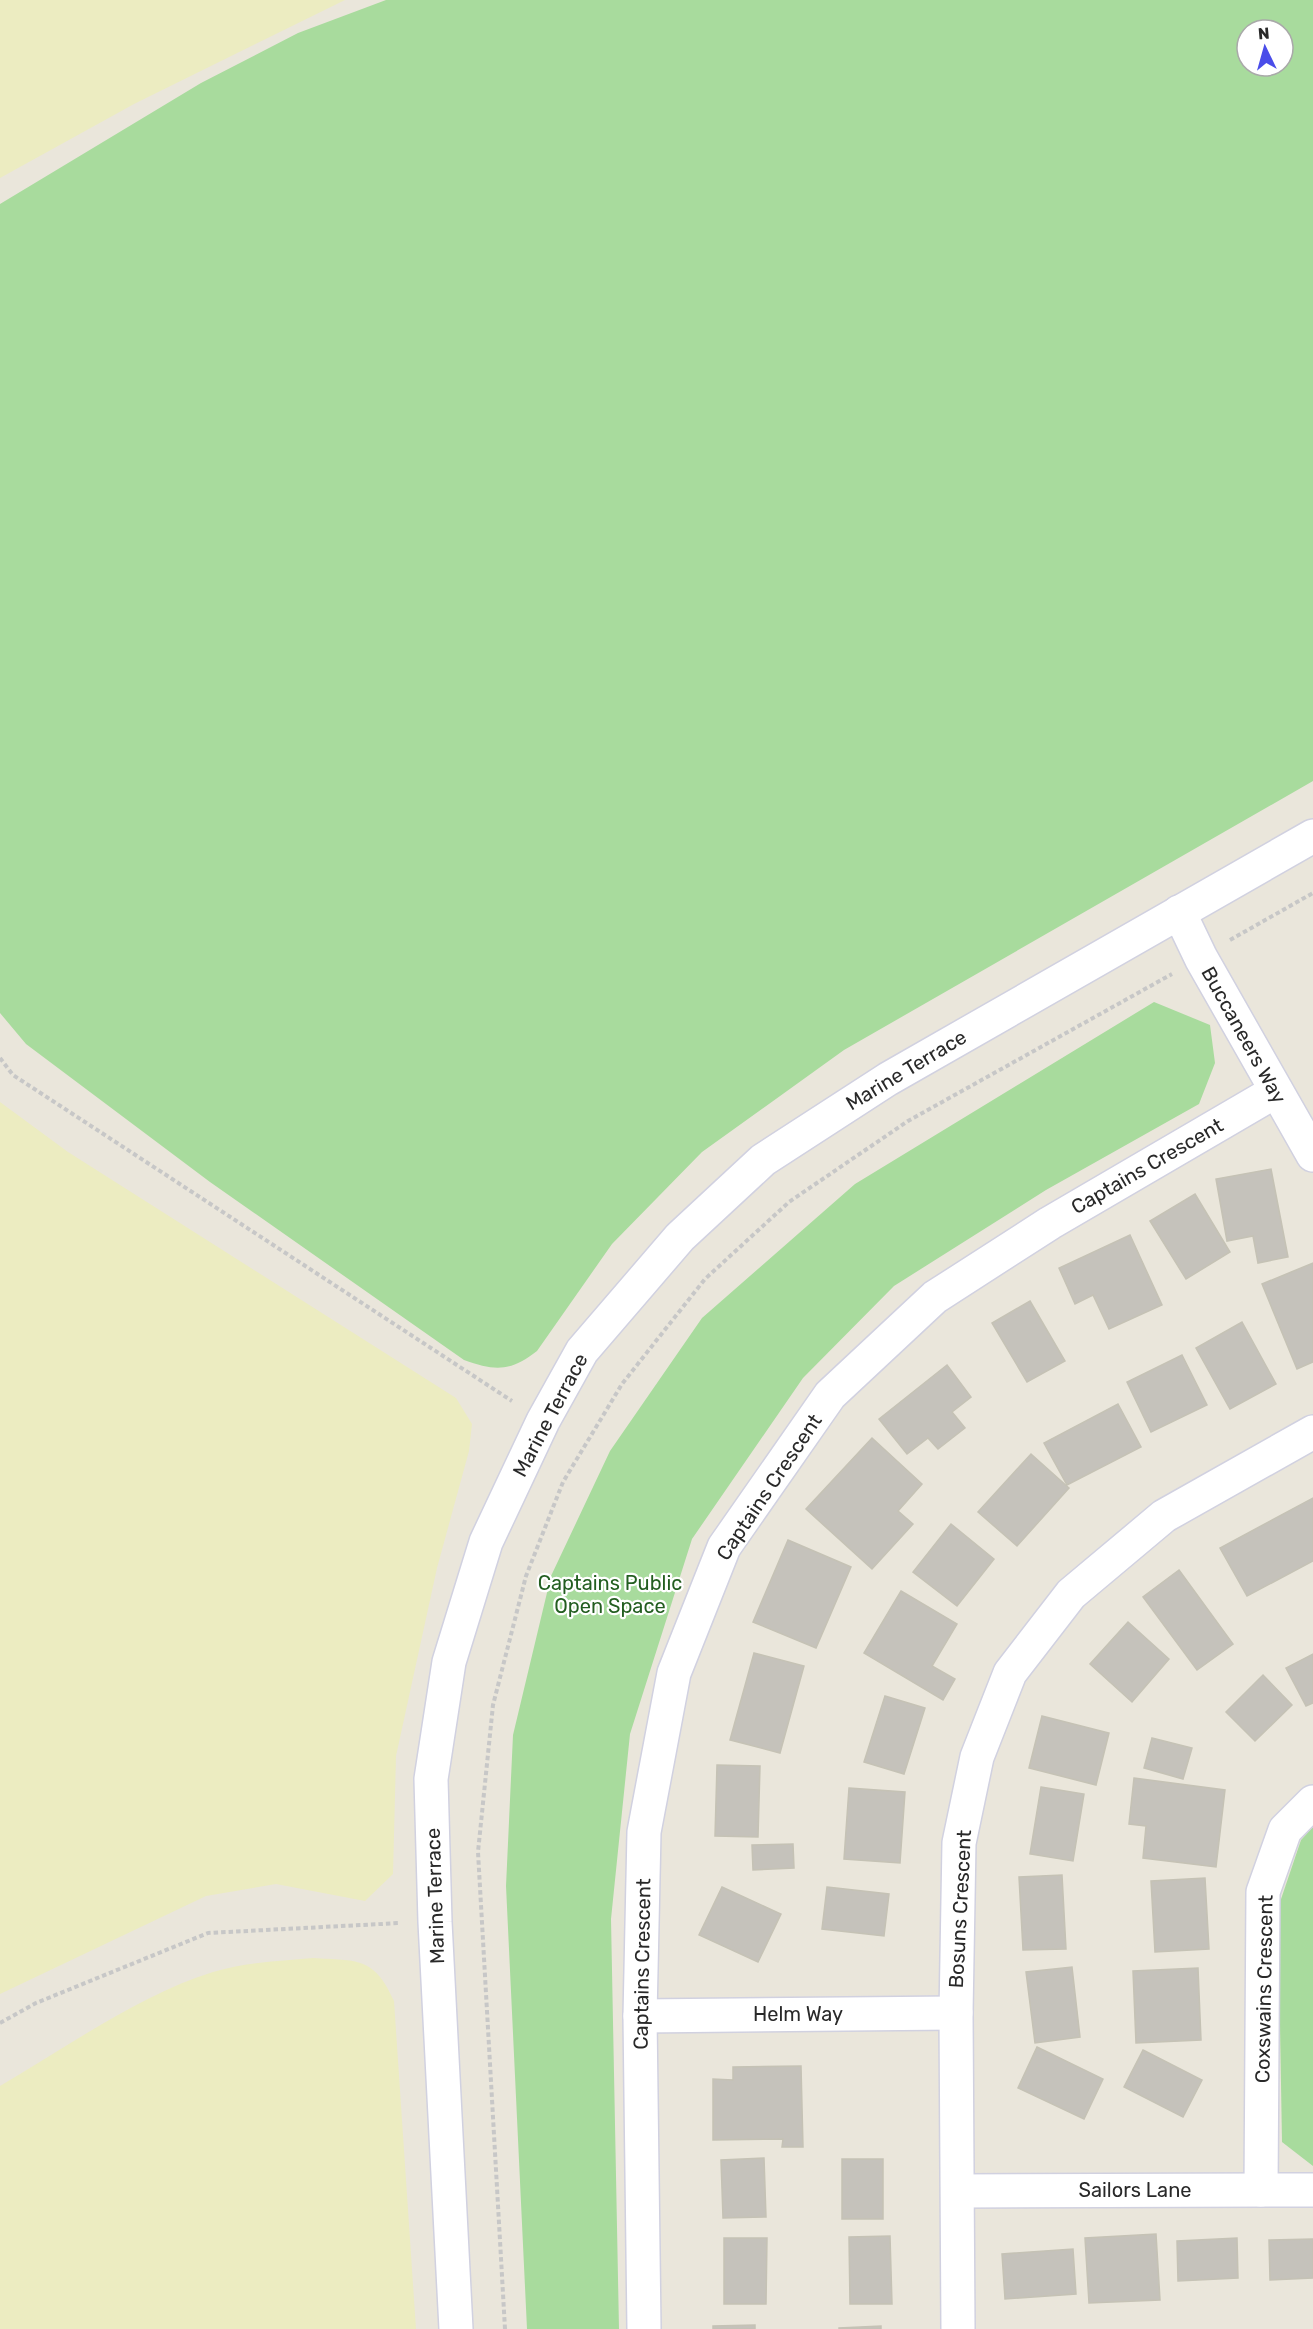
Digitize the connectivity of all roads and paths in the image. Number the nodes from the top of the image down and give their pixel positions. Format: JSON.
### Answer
{"nodes":[{"id":1,"x":1313,"y":836,"type":"edge"},
{"id":2,"x":1313,"y":893,"type":"edge"},
{"id":3,"x":1179,"y":912,"type":"junction"},
{"id":4,"x":1241,"y":934,"type":"dead end"},
{"id":5,"x":1165,"y":978,"type":"dead end"},
{"id":6,"x":0,"y":1059,"type":"edge"},
{"id":7,"x":1276,"y":1091,"type":"junction"},
{"id":8,"x":1313,"y":1155,"type":"edge"},
{"id":9,"x":543,"y":1421,"type":"junction"},
{"id":10,"x":1313,"y":1432,"type":"edge"},
{"id":11,"x":1313,"y":1803,"type":"edge"},
{"id":12,"x":435,"y":1922,"type":"junction"},
{"id":13,"x":956,"y":2013,"type":"junction"},
{"id":14,"x":640,"y":2016,"type":"junction"},
{"id":15,"x":0,"y":2023,"type":"edge"},
{"id":16,"x":1261,"y":2190,"type":"junction"},
{"id":17,"x":1313,"y":2190,"type":"edge"},
{"id":18,"x":958,"y":2191,"type":"junction"},
{"id":19,"x":456,"y":2329,"type":"edge"},
{"id":20,"x":505,"y":2329,"type":"edge"},
{"id":21,"x":644,"y":2329,"type":"edge"},
{"id":22,"x":958,"y":2329,"type":"edge"}],
"edges":[{"from":1,"to":3,"type":"street","name":"Marine Terrace"},
{"from":2,"to":4,"type":"path"},
{"from":3,"to":7,"type":"street","name":"Buccaneers Way"},
{"from":3,"to":9,"type":"street","name":"Marine Terrace"},
{"from":5,"to":20,"type":"path"},
{"from":6,"to":9,"type":"path"},
{"from":7,"to":8,"type":"street","name":"Buccaneers Way"},
{"from":7,"to":14,"type":"street","name":"Captains Crescent"},
{"from":9,"to":12,"type":"street","name":"Marine Terrace"},
{"from":10,"to":13,"type":"street","name":"Bosuns Crescent"},
{"from":11,"to":16,"type":"street","name":"Coxswains Crescent"},
{"from":12,"to":15,"type":"path"},
{"from":12,"to":19,"type":"street","name":"Marine Terrace"},
{"from":13,"to":14,"type":"street","name":"Helm Way"},
{"from":13,"to":18,"type":"street","name":"Bosuns Crescent"},
{"from":14,"to":21,"type":"street","name":"Captains Crescent"},
{"from":16,"to":17,"type":"street","name":"Sailors Lane"},
{"from":16,"to":18,"type":"street","name":"Sailors Lane"},
{"from":18,"to":22,"type":"street","name":"Bosuns Crescent"}]}
